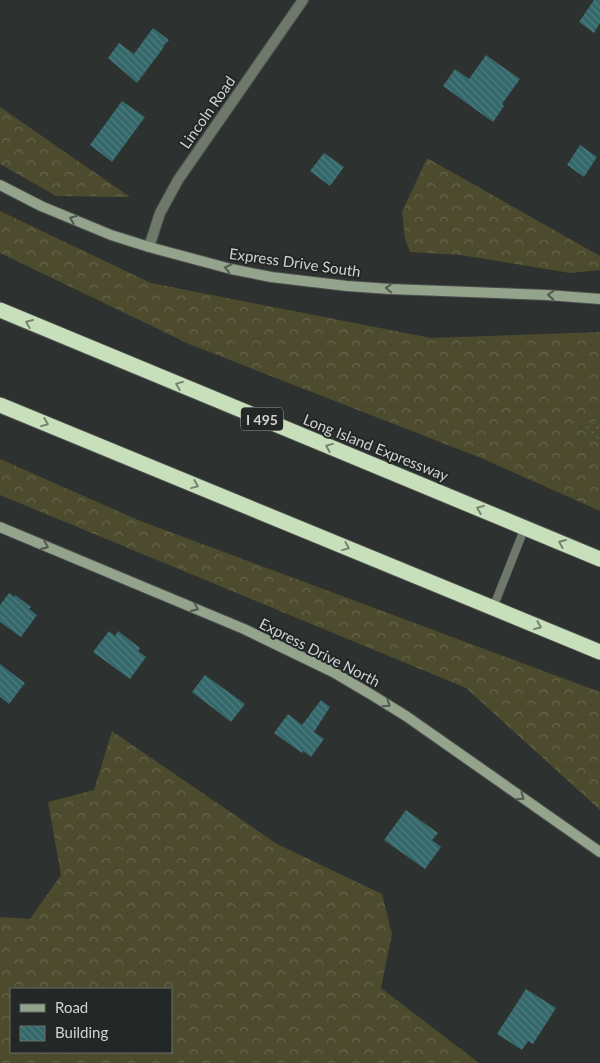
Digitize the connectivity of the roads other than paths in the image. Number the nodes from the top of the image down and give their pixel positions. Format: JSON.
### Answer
{"nodes":[{"id":1,"x":303,"y":0,"type":"edge"},
{"id":2,"x":0,"y":186,"type":"edge"},
{"id":3,"x":149,"y":247,"type":"junction"},
{"id":4,"x":600,"y":299,"type":"edge"},
{"id":5,"x":0,"y":310,"type":"edge"},
{"id":6,"x":0,"y":405,"type":"edge"},
{"id":7,"x":0,"y":527,"type":"edge"},
{"id":8,"x":525,"y":527,"type":"junction"},
{"id":9,"x":600,"y":559,"type":"edge"},
{"id":10,"x":493,"y":608,"type":"junction"},
{"id":11,"x":600,"y":652,"type":"edge"},
{"id":12,"x":600,"y":852,"type":"edge"}],
"edges":[{"from":1,"to":3,"type":"street","name":"Lincoln Road"},
{"from":3,"to":2,"type":"main road","name":"Express Drive South","one_way":true},
{"from":4,"to":3,"type":"main road","name":"Express Drive South","one_way":true},
{"from":8,"to":5,"type":"highway","name":"Long Island Expressway","number":"I 495","one_way":true},
{"from":6,"to":10,"type":"highway","one_way":true},
{"from":7,"to":12,"type":"main road","name":"Express Drive North","one_way":true},
{"from":9,"to":8,"type":"highway","name":"Long Island Expressway","number":"I 495","one_way":true},
{"from":8,"to":10,"type":"lane"},
{"from":10,"to":11,"type":"highway","one_way":true}]}
